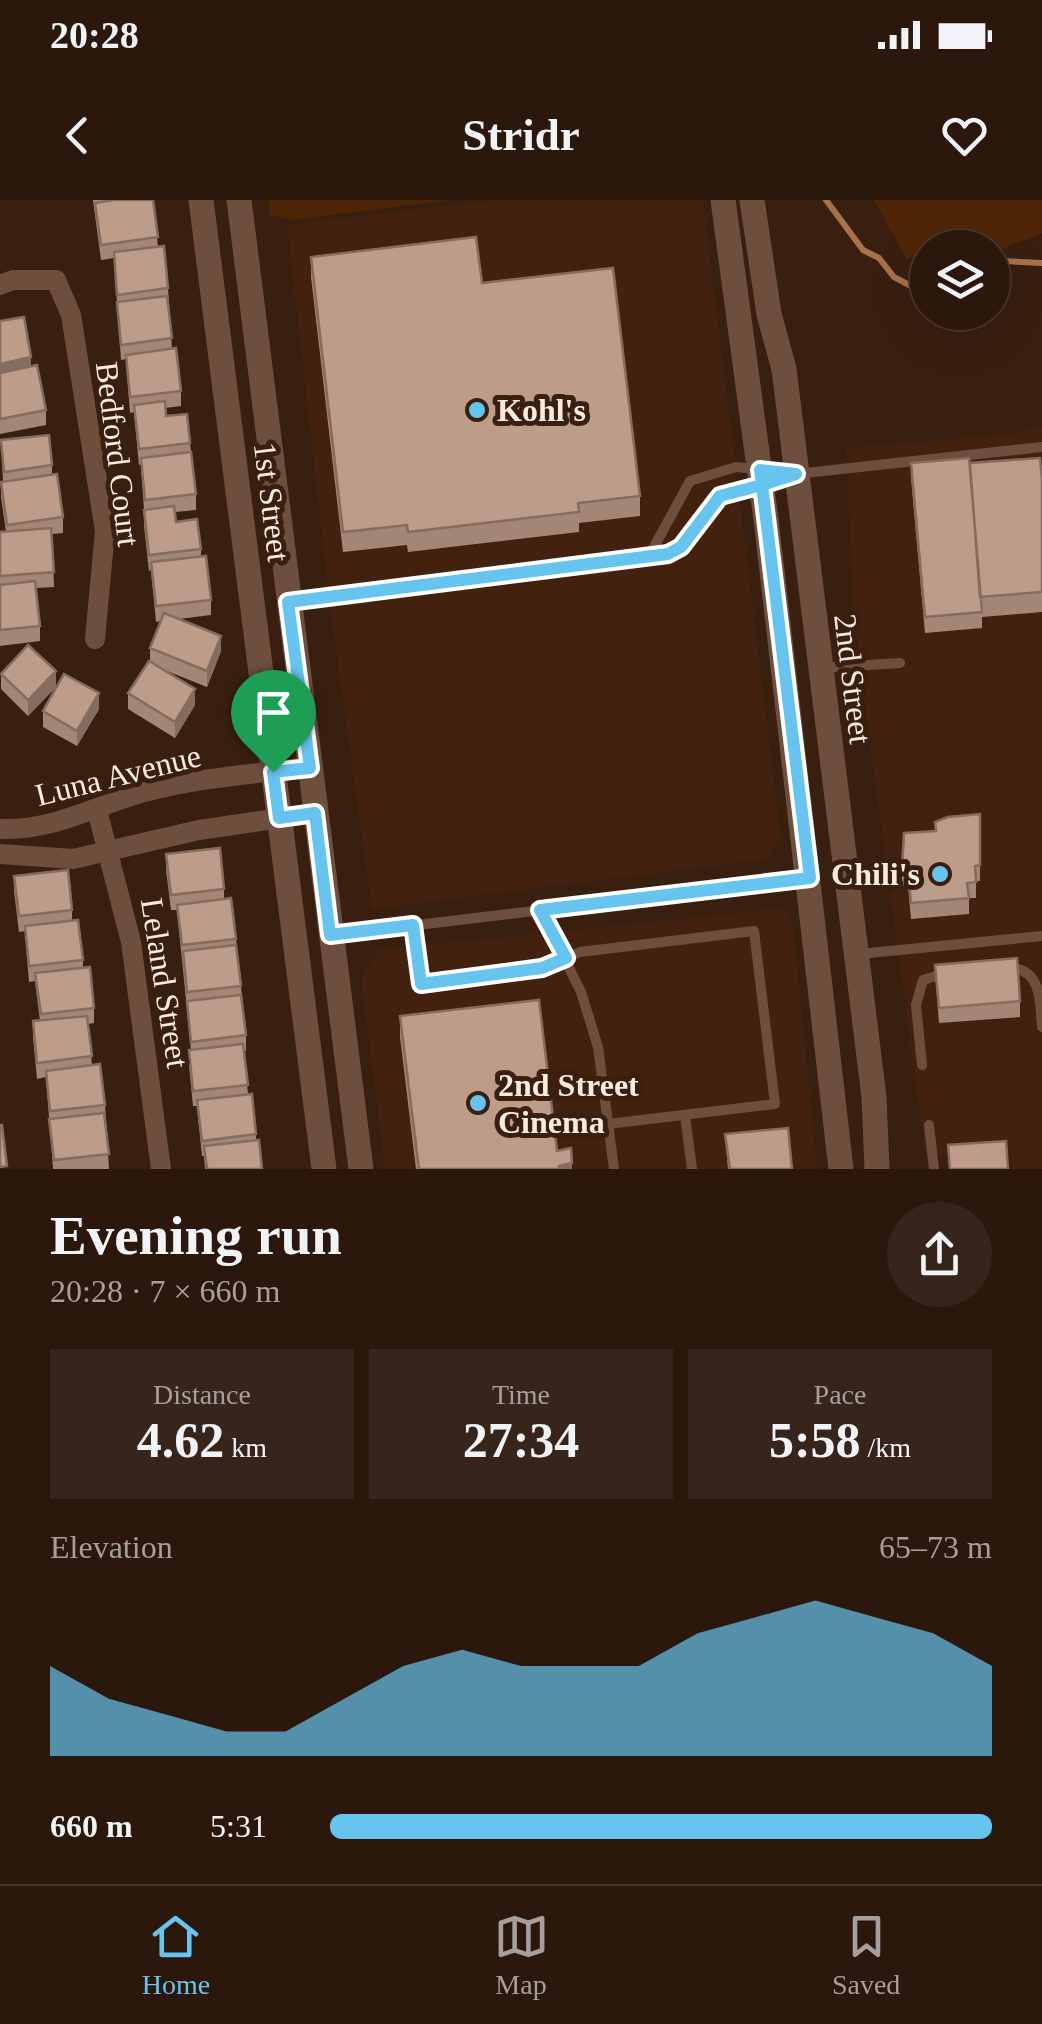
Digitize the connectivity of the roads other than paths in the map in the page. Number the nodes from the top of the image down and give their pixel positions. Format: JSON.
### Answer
{"nodes":[{"id":1,"x":201,"y":200,"type":"edge"},
{"id":2,"x":239,"y":200,"type":"edge"},
{"id":3,"x":752,"y":200,"type":"edge"},
{"id":4,"x":724,"y":203,"type":"edge"},
{"id":5,"x":0,"y":285,"type":"edge"},
{"id":6,"x":1042,"y":447,"type":"edge"},
{"id":7,"x":796,"y":474,"type":"junction"},
{"id":8,"x":761,"y":477,"type":"junction"},
{"id":9,"x":649,"y":556,"type":"junction"},
{"id":10,"x":288,"y":602,"type":"junction"},
{"id":11,"x":95,"y":639,"type":"dead end"},
{"id":12,"x":900,"y":663,"type":"dead end"},
{"id":13,"x":819,"y":668,"type":"junction"},
{"id":14,"x":310,"y":768,"type":"junction"},
{"id":15,"x":273,"y":772,"type":"junction"},
{"id":16,"x":98,"y":810,"type":"junction"},
{"id":17,"x":315,"y":813,"type":"junction"},
{"id":18,"x":279,"y":818,"type":"junction"},
{"id":19,"x":0,"y":829,"type":"edge"},
{"id":20,"x":109,"y":851,"type":"junction"},
{"id":21,"x":0,"y":854,"type":"edge"},
{"id":22,"x":810,"y":878,"type":"junction"},
{"id":23,"x":540,"y":910,"type":"junction"},
{"id":24,"x":413,"y":925,"type":"junction"},
{"id":25,"x":330,"y":935,"type":"junction"},
{"id":26,"x":1042,"y":936,"type":"edge"},
{"id":27,"x":856,"y":954,"type":"junction"},
{"id":28,"x":566,"y":958,"type":"junction"},
{"id":29,"x":999,"y":968,"type":"edge"},
{"id":30,"x":966,"y":971,"type":"edge"},
{"id":31,"x":1042,"y":1027,"type":"edge"},
{"id":32,"x":922,"y":1064,"type":"dead end"},
{"id":33,"x":685,"y":1115,"type":"junction"},
{"id":34,"x":608,"y":1124,"type":"junction"},
{"id":35,"x":929,"y":1125,"type":"dead end"},
{"id":36,"x":160,"y":1169,"type":"edge"},
{"id":37,"x":324,"y":1169,"type":"edge"},
{"id":38,"x":361,"y":1169,"type":"edge"},
{"id":39,"x":614,"y":1169,"type":"edge"},
{"id":40,"x":692,"y":1169,"type":"edge"},
{"id":41,"x":841,"y":1169,"type":"edge"},
{"id":42,"x":877,"y":1169,"type":"edge"},
{"id":43,"x":934,"y":1169,"type":"edge"}],
"edges":[{"from":1,"to":15,"type":"street","name":"1st Street"},
{"from":2,"to":10,"type":"street","name":"1st Street"},
{"from":3,"to":7,"type":"street","name":"2nd Street"},
{"from":4,"to":8,"type":"street","name":"2nd Street"},
{"from":5,"to":11,"type":"street","name":"Bedford Court"},
{"from":6,"to":7,"type":"lane"},
{"from":7,"to":8,"type":"lane"},
{"from":7,"to":13,"type":"street","name":"2nd Street"},
{"from":8,"to":9,"type":"lane"},
{"from":8,"to":9,"type":"lane"},
{"from":8,"to":22,"type":"street","name":"2nd Street"},
{"from":9,"to":10,"type":"lane"},
{"from":10,"to":14,"type":"street","name":"1st Street"},
{"from":12,"to":13,"type":"lane"},
{"from":13,"to":27,"type":"street","name":"2nd Street"},
{"from":14,"to":15,"type":"street","name":"Luna Avenue"},
{"from":14,"to":17,"type":"street","name":"1st Street"},
{"from":15,"to":16,"type":"street","name":"Luna Avenue"},
{"from":15,"to":18,"type":"street","name":"1st Street"},
{"from":16,"to":19,"type":"street","name":"Luna Avenue"},
{"from":16,"to":20,"type":"street","name":"Leland Street"},
{"from":17,"to":18,"type":"street","name":"Luna Avenue"},
{"from":17,"to":25,"type":"street","name":"1st Street"},
{"from":18,"to":20,"type":"street","name":"Luna Avenue"},
{"from":18,"to":37,"type":"street","name":"1st Street"},
{"from":20,"to":21,"type":"street","name":"Luna Avenue"},
{"from":20,"to":36,"type":"street","name":"Leland Street"},
{"from":22,"to":23,"type":"lane"},
{"from":22,"to":41,"type":"street","name":"2nd Street"},
{"from":23,"to":24,"type":"lane"},
{"from":23,"to":28,"type":"lane"},
{"from":24,"to":25,"type":"lane"},
{"from":24,"to":28,"type":"lane"},
{"from":25,"to":38,"type":"street","name":"1st Street"},
{"from":26,"to":27,"type":"lane"},
{"from":27,"to":42,"type":"street","name":"2nd Street"},
{"from":28,"to":33,"type":"lane"},
{"from":28,"to":34,"type":"lane"},
{"from":29,"to":31,"type":"lane"},
{"from":30,"to":32,"type":"lane"},
{"from":33,"to":34,"type":"lane"},
{"from":33,"to":40,"type":"lane"},
{"from":34,"to":39,"type":"lane"},
{"from":35,"to":43,"type":"lane"}]}
